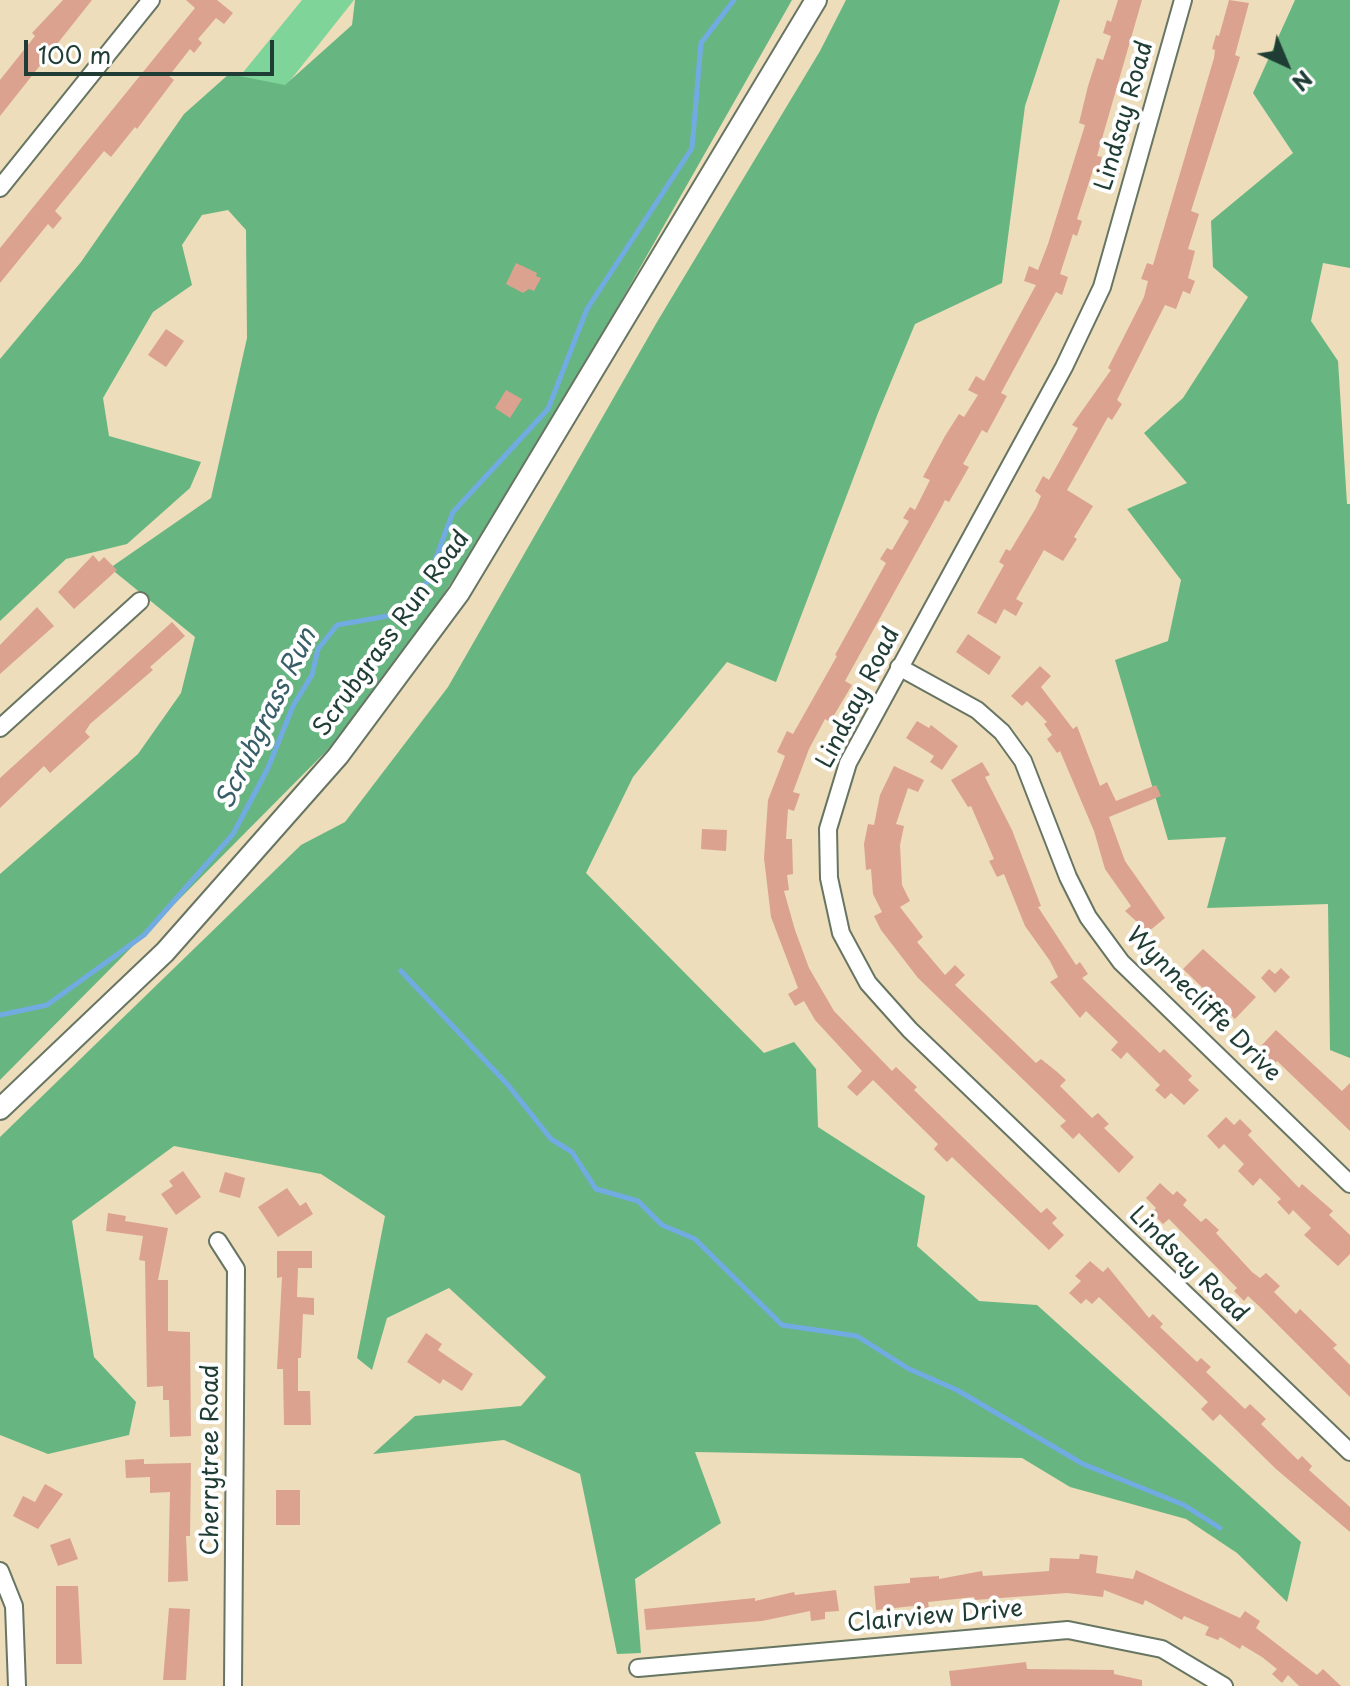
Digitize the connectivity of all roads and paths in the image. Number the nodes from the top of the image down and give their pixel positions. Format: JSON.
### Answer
{"nodes":[{"id":1,"x":151,"y":0,"type":"edge"},
{"id":2,"x":816,"y":0,"type":"edge"},
{"id":3,"x":1183,"y":0,"type":"edge"},
{"id":4,"x":0,"y":188,"type":"edge"},
{"id":5,"x":140,"y":601,"type":"dead end"},
{"id":6,"x":899,"y":667,"type":"junction"},
{"id":7,"x":0,"y":728,"type":"edge"},
{"id":8,"x":0,"y":1109,"type":"edge"},
{"id":9,"x":1350,"y":1184,"type":"edge"},
{"id":10,"x":218,"y":1241,"type":"dead end"},
{"id":11,"x":1350,"y":1452,"type":"edge"},
{"id":12,"x":0,"y":1571,"type":"edge"},
{"id":13,"x":638,"y":1668,"type":"dead end"},
{"id":14,"x":17,"y":1686,"type":"edge"},
{"id":15,"x":233,"y":1686,"type":"edge"},
{"id":16,"x":1224,"y":1686,"type":"edge"}],
"edges":[{"from":1,"to":4,"type":"street"},
{"from":2,"to":8,"type":"street","name":"Scrubgrass Run Road"},
{"from":3,"to":6,"type":"street","name":"Lindsay Road"},
{"from":5,"to":7,"type":"street"},
{"from":6,"to":9,"type":"street","name":"Wynnecliffe Drive"},
{"from":6,"to":11,"type":"street","name":"Lindsay Road"},
{"from":10,"to":15,"type":"street","name":"Cherrytree Road"},
{"from":12,"to":14,"type":"street"},
{"from":13,"to":16,"type":"street","name":"Clairview Drive"}]}
